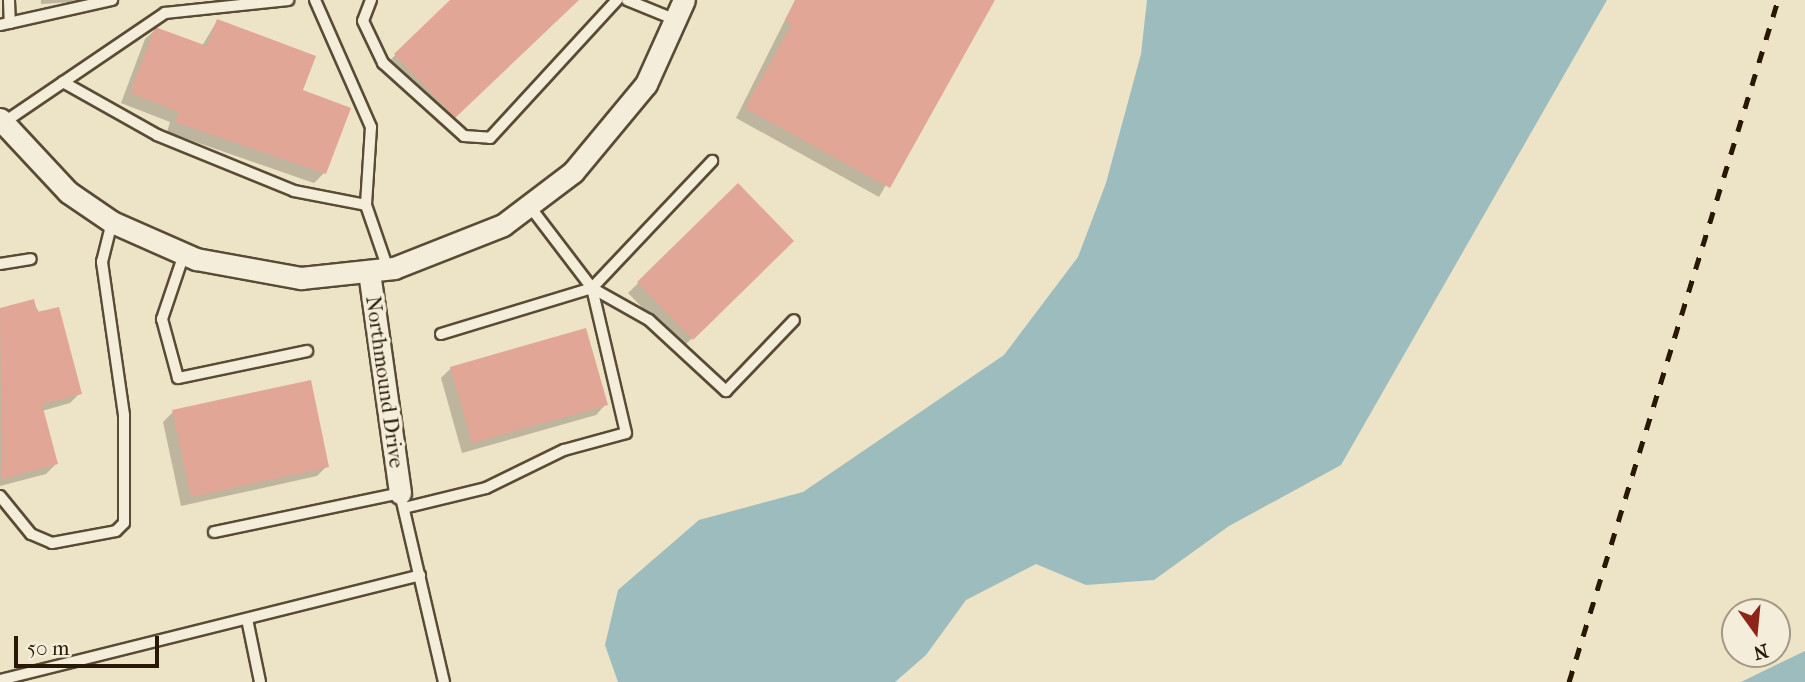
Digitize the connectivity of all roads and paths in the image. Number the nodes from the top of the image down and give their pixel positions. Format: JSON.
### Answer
{"nodes":[{"id":1,"x":9,"y":0,"type":"edge"},
{"id":2,"x":112,"y":0,"type":"edge"},
{"id":3,"x":288,"y":0,"type":"edge"},
{"id":4,"x":314,"y":0,"type":"edge"},
{"id":5,"x":371,"y":0,"type":"edge"},
{"id":6,"x":617,"y":0,"type":"edge"},
{"id":7,"x":627,"y":0,"type":"edge"},
{"id":8,"x":684,"y":0,"type":"edge"},
{"id":9,"x":676,"y":20,"type":"junction"},
{"id":10,"x":5,"y":24,"type":"edge"},
{"id":11,"x":63,"y":82,"type":"junction"},
{"id":12,"x":1,"y":122,"type":"edge"},
{"id":13,"x":712,"y":161,"type":"dead end"},
{"id":14,"x":366,"y":205,"type":"junction"},
{"id":15,"x":531,"y":208,"type":"junction"},
{"id":16,"x":112,"y":222,"type":"junction"},
{"id":17,"x":184,"y":254,"type":"junction"},
{"id":18,"x":31,"y":259,"type":"dead end"},
{"id":19,"x":0,"y":264,"type":"edge"},
{"id":20,"x":379,"y":270,"type":"junction"},
{"id":21,"x":592,"y":289,"type":"junction"},
{"id":22,"x":794,"y":320,"type":"dead end"},
{"id":23,"x":441,"y":334,"type":"dead end"},
{"id":24,"x":307,"y":351,"type":"dead end"},
{"id":25,"x":0,"y":496,"type":"edge"},
{"id":26,"x":402,"y":500,"type":"junction"},
{"id":27,"x":214,"y":532,"type":"dead end"},
{"id":28,"x":420,"y":575,"type":"junction"},
{"id":29,"x":247,"y":619,"type":"junction"},
{"id":30,"x":0,"y":680,"type":"edge"},
{"id":31,"x":260,"y":682,"type":"edge"},
{"id":32,"x":444,"y":682,"type":"edge"}],
"edges":[{"from":1,"to":10,"type":"lane"},
{"from":2,"to":10,"type":"lane"},
{"from":3,"to":11,"type":"lane"},
{"from":4,"to":14,"type":"lane"},
{"from":5,"to":6,"type":"lane"},
{"from":7,"to":9,"type":"lane"},
{"from":8,"to":9,"type":"street"},
{"from":9,"to":15,"type":"street"},
{"from":11,"to":12,"type":"lane"},
{"from":11,"to":14,"type":"lane"},
{"from":12,"to":16,"type":"street"},
{"from":13,"to":21,"type":"lane"},
{"from":14,"to":20,"type":"lane"},
{"from":15,"to":20,"type":"street"},
{"from":15,"to":21,"type":"lane"},
{"from":16,"to":17,"type":"street"},
{"from":16,"to":25,"type":"lane"},
{"from":17,"to":20,"type":"street"},
{"from":17,"to":24,"type":"lane"},
{"from":18,"to":19,"type":"lane"},
{"from":20,"to":26,"type":"street","name":"Northmound Drive"},
{"from":21,"to":22,"type":"lane"},
{"from":21,"to":23,"type":"lane"},
{"from":21,"to":26,"type":"lane"},
{"from":26,"to":27,"type":"lane"},
{"from":26,"to":28,"type":"lane"},
{"from":28,"to":29,"type":"lane"},
{"from":28,"to":32,"type":"lane"},
{"from":29,"to":30,"type":"lane"},
{"from":29,"to":31,"type":"lane"}]}
